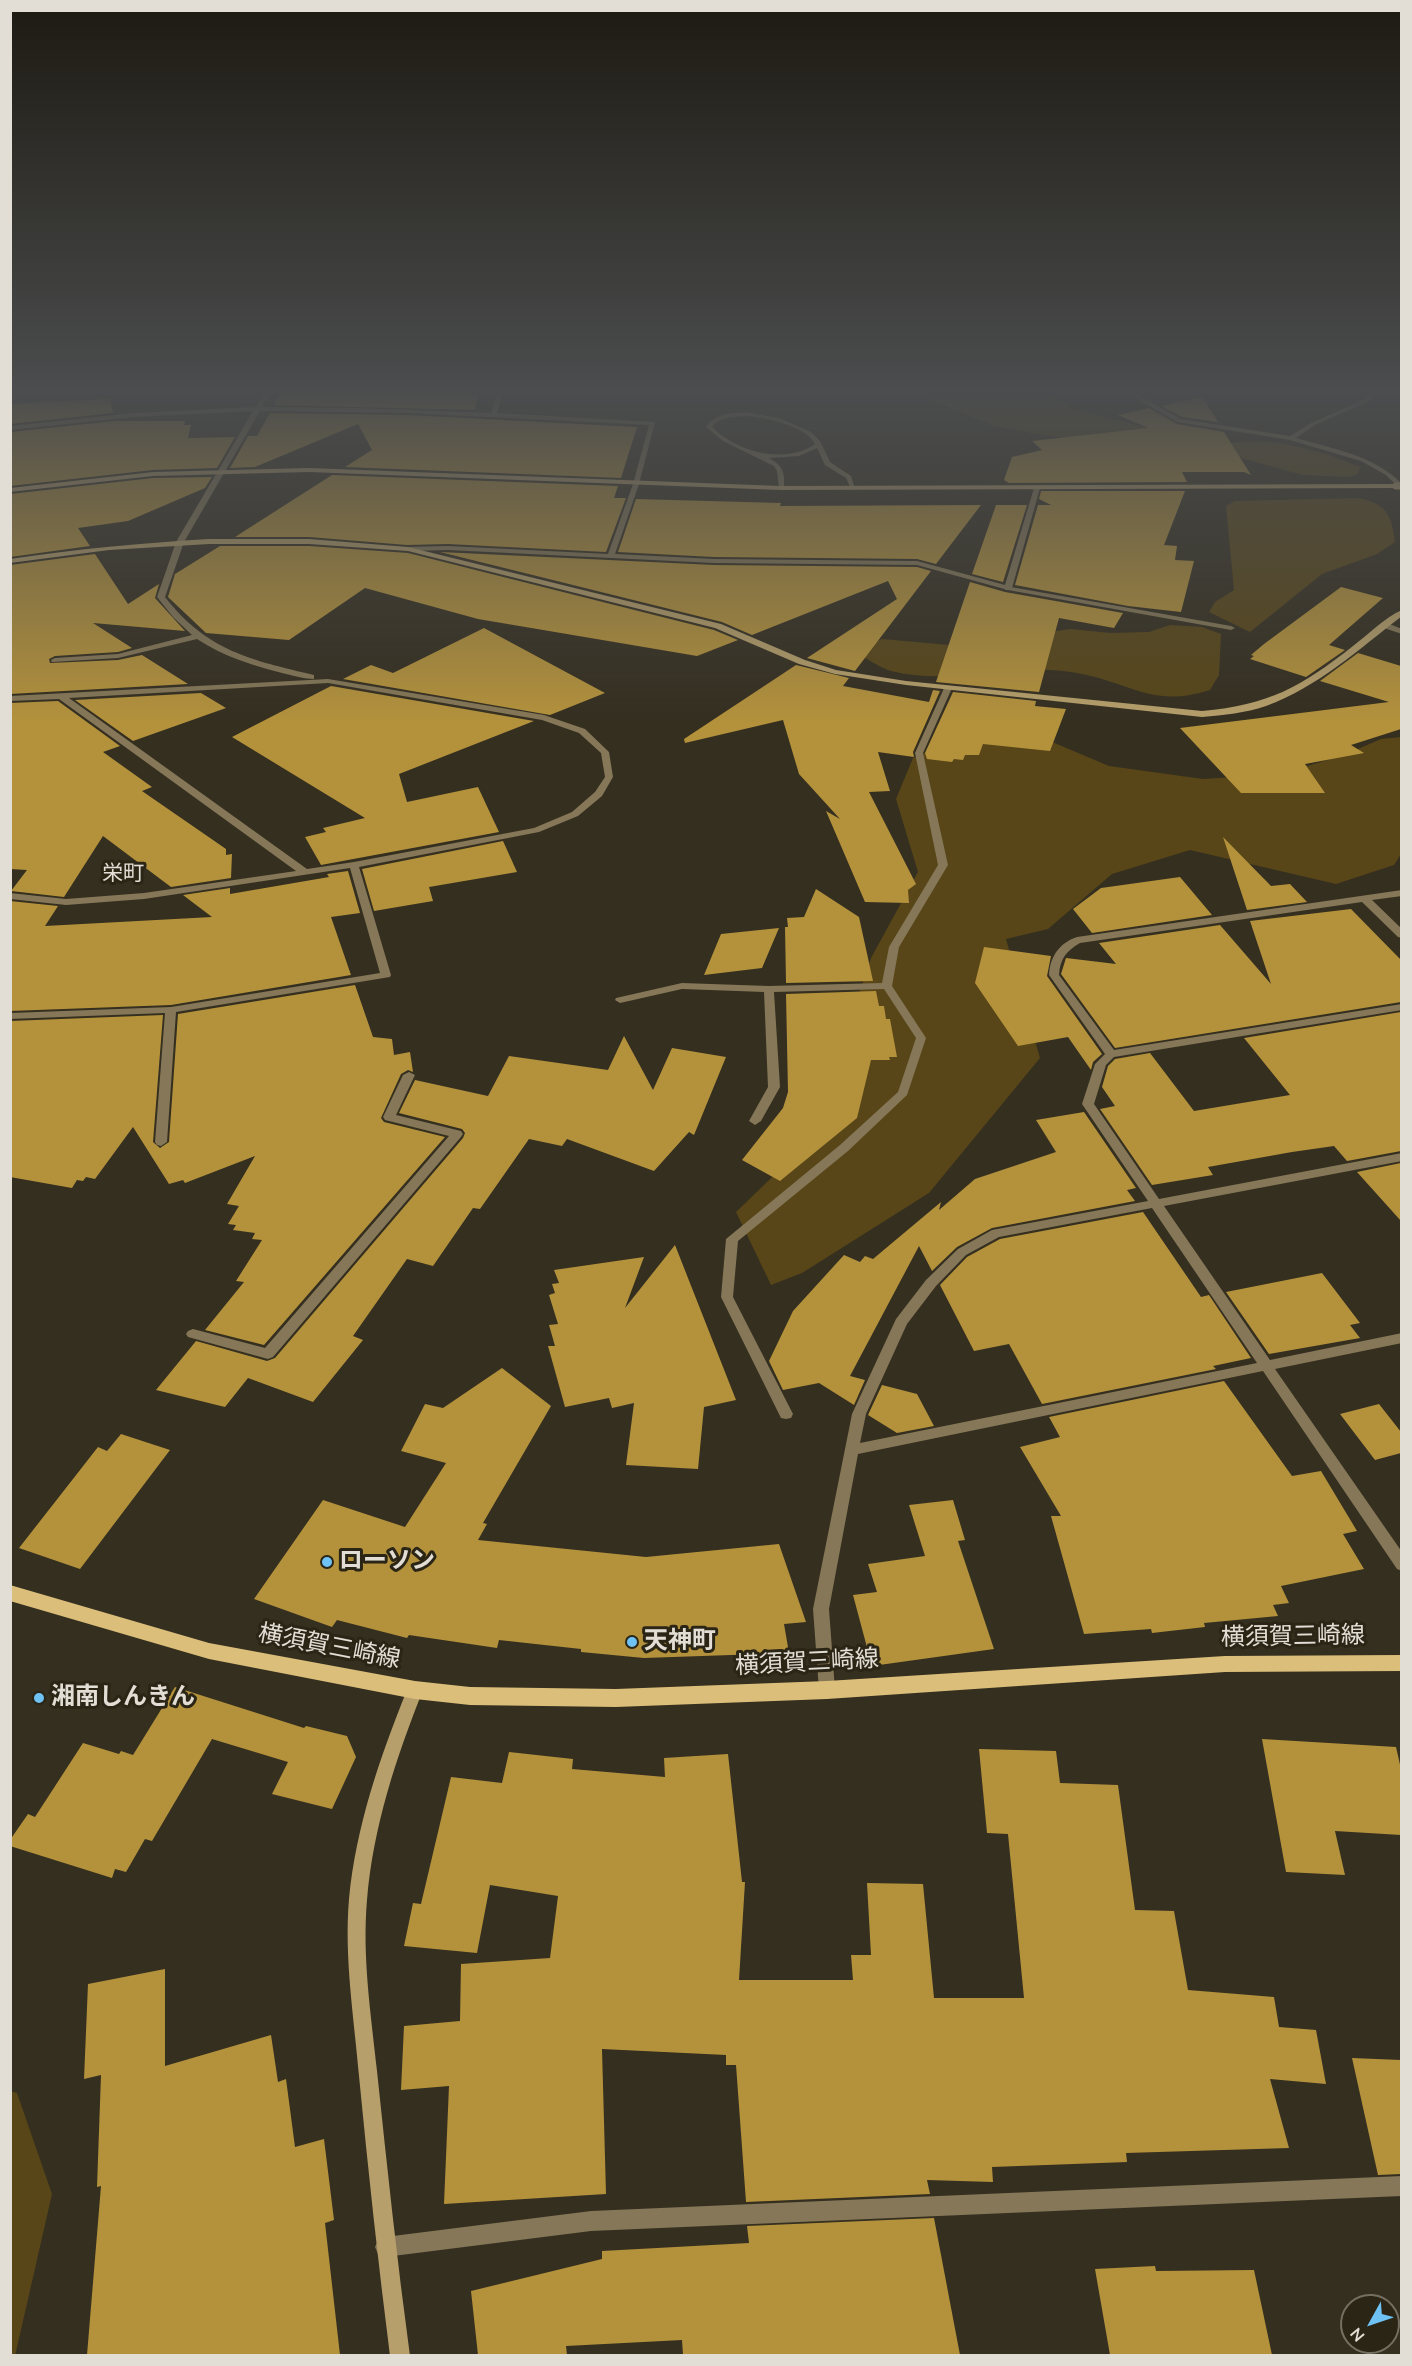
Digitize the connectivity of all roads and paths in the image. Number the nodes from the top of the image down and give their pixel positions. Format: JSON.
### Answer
{"nodes":[{"id":1,"x":204,"y":503,"type":"edge"},
{"id":2,"x":629,"y":503,"type":"edge"},
{"id":3,"x":1033,"y":503,"type":"edge"},
{"id":4,"x":180,"y":542,"type":"junction"},
{"id":5,"x":408,"y":549,"type":"junction"},
{"id":6,"x":611,"y":556,"type":"junction"},
{"id":7,"x":10,"y":561,"type":"edge"},
{"id":8,"x":1008,"y":588,"type":"junction"},
{"id":9,"x":1401,"y":612,"type":"edge"},
{"id":10,"x":1384,"y":625,"type":"junction"},
{"id":11,"x":1231,"y":628,"type":"dead end"},
{"id":12,"x":1401,"y":632,"type":"edge"},
{"id":13,"x":199,"y":636,"type":"junction"},
{"id":14,"x":55,"y":660,"type":"dead end"},
{"id":15,"x":328,"y":681,"type":"junction"},
{"id":16,"x":948,"y":688,"type":"junction"},
{"id":17,"x":62,"y":697,"type":"junction"},
{"id":18,"x":10,"y":699,"type":"edge"},
{"id":19,"x":354,"y":865,"type":"junction"},
{"id":20,"x":303,"y":871,"type":"junction"},
{"id":21,"x":1401,"y":893,"type":"edge"},
{"id":22,"x":10,"y":896,"type":"edge"},
{"id":23,"x":1365,"y":899,"type":"junction"},
{"id":24,"x":1401,"y":935,"type":"edge"},
{"id":25,"x":887,"y":986,"type":"junction"},
{"id":26,"x":769,"y":989,"type":"junction"},
{"id":27,"x":620,"y":1000,"type":"dead end"},
{"id":28,"x":1401,"y":1007,"type":"edge"},
{"id":29,"x":171,"y":1010,"type":"junction"},
{"id":30,"x":10,"y":1016,"type":"edge"},
{"id":31,"x":1111,"y":1054,"type":"junction"},
{"id":32,"x":409,"y":1075,"type":"dead end"},
{"id":33,"x":755,"y":1121,"type":"dead end"},
{"id":34,"x":161,"y":1142,"type":"dead end"},
{"id":35,"x":1401,"y":1157,"type":"edge"},
{"id":36,"x":1156,"y":1203,"type":"junction"},
{"id":37,"x":193,"y":1334,"type":"dead end"},
{"id":38,"x":1401,"y":1338,"type":"edge"},
{"id":39,"x":1266,"y":1366,"type":"junction"},
{"id":40,"x":786,"y":1414,"type":"dead end"},
{"id":41,"x":852,"y":1450,"type":"junction"},
{"id":42,"x":1401,"y":1565,"type":"edge"},
{"id":43,"x":10,"y":1593,"type":"edge"},
{"id":44,"x":1401,"y":1663,"type":"edge"},
{"id":45,"x":415,"y":1690,"type":"junction"},
{"id":46,"x":827,"y":1690,"type":"junction"},
{"id":47,"x":1401,"y":2186,"type":"edge"},
{"id":48,"x":385,"y":2247,"type":"junction"},
{"id":49,"x":400,"y":2355,"type":"edge"}],
"edges":[{"from":1,"to":4,"type":"street"},
{"from":2,"to":6,"type":"street"},
{"from":3,"to":8,"type":"street"},
{"from":4,"to":5,"type":"street"},
{"from":4,"to":7,"type":"street"},
{"from":4,"to":13,"type":"street"},
{"from":5,"to":6,"type":"street"},
{"from":5,"to":16,"type":"street"},
{"from":6,"to":8,"type":"street"},
{"from":8,"to":11,"type":"street"},
{"from":9,"to":10,"type":"street"},
{"from":10,"to":12,"type":"street"},
{"from":10,"to":16,"type":"street"},
{"from":13,"to":14,"type":"street"},
{"from":13,"to":15,"type":"street"},
{"from":15,"to":17,"type":"street"},
{"from":15,"to":19,"type":"street"},
{"from":16,"to":25,"type":"street"},
{"from":17,"to":18,"type":"street"},
{"from":17,"to":20,"type":"street"},
{"from":19,"to":20,"type":"street"},
{"from":19,"to":29,"type":"street"},
{"from":20,"to":22,"type":"street"},
{"from":21,"to":23,"type":"street"},
{"from":23,"to":24,"type":"street"},
{"from":23,"to":31,"type":"street"},
{"from":25,"to":26,"type":"street"},
{"from":25,"to":40,"type":"street"},
{"from":26,"to":27,"type":"street"},
{"from":26,"to":33,"type":"street"},
{"from":28,"to":31,"type":"street"},
{"from":29,"to":30,"type":"street"},
{"from":29,"to":34,"type":"street"},
{"from":31,"to":36,"type":"street"},
{"from":32,"to":37,"type":"street"},
{"from":35,"to":36,"type":"street"},
{"from":36,"to":39,"type":"street"},
{"from":36,"to":41,"type":"street"},
{"from":38,"to":39,"type":"street"},
{"from":39,"to":41,"type":"street"},
{"from":39,"to":42,"type":"street"},
{"from":41,"to":46,"type":"street"},
{"from":43,"to":45,"type":"main road","name":"横須賀三崎線"},
{"from":44,"to":46,"type":"main road","name":"横須賀三崎線"},
{"from":45,"to":46,"type":"main road","name":"横須賀三崎線"},
{"from":45,"to":48,"type":"street"},
{"from":47,"to":48,"type":"street"},
{"from":48,"to":49,"type":"street"}]}
